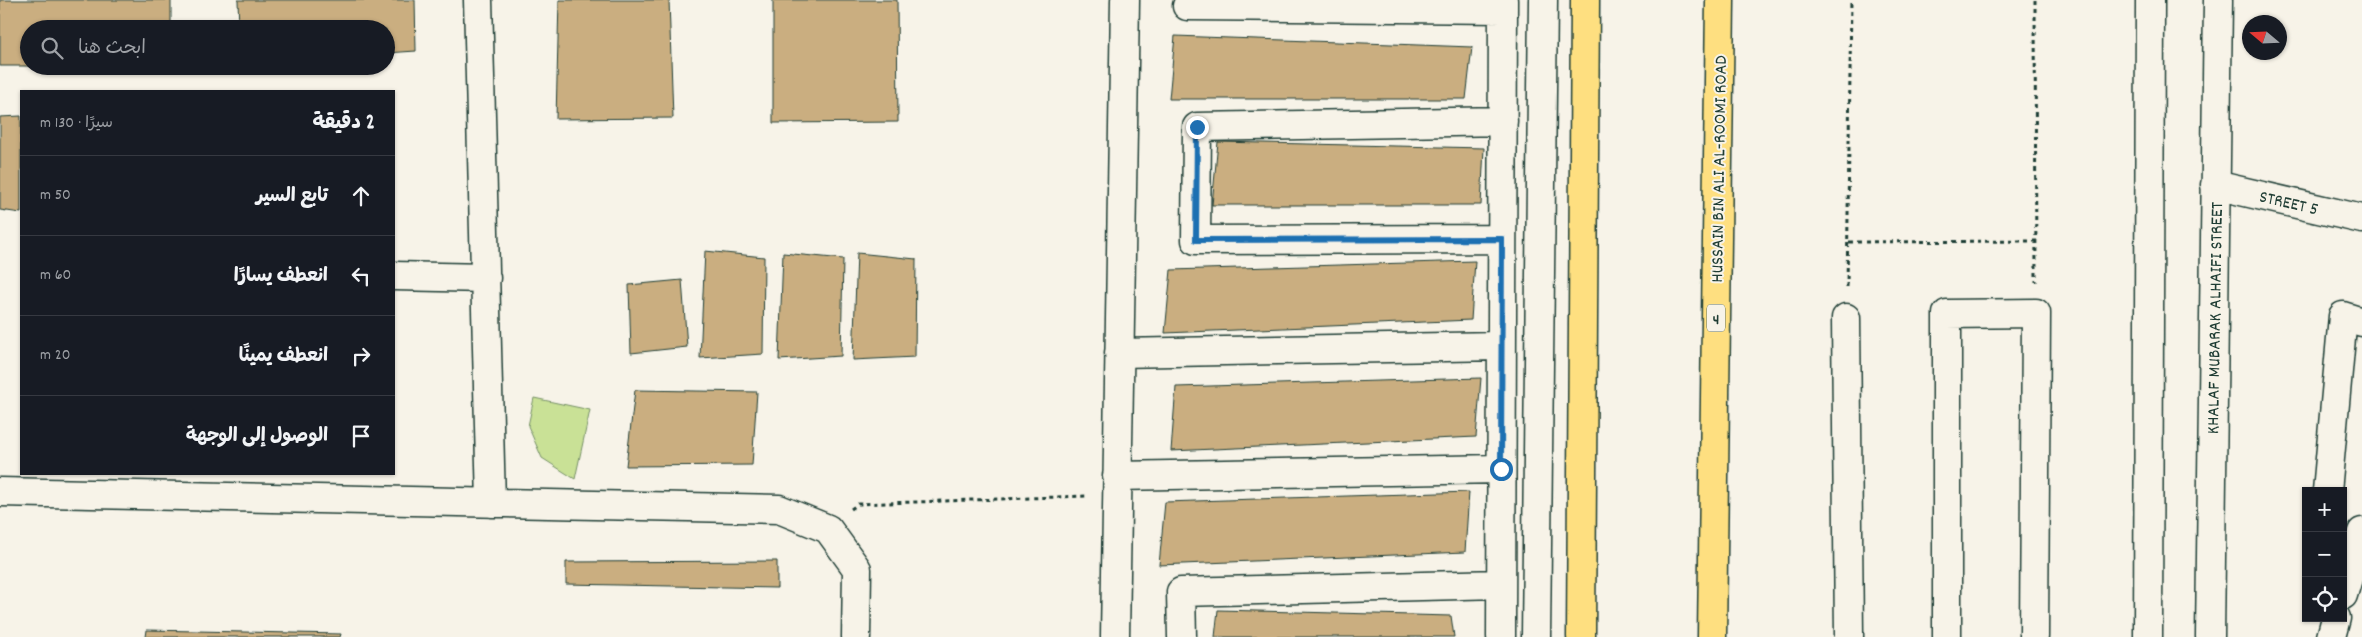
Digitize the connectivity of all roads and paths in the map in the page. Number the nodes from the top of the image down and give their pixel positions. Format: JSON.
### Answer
{"nodes":[{"id":1,"x":478,"y":0,"type":"edge"},
{"id":2,"x":1125,"y":0,"type":"edge"},
{"id":3,"x":1543,"y":0,"type":"edge"},
{"id":4,"x":1585,"y":0,"type":"edge"},
{"id":5,"x":1720,"y":0,"type":"edge"},
{"id":6,"x":1851,"y":0,"type":"edge"},
{"id":7,"x":2035,"y":0,"type":"edge"},
{"id":8,"x":2150,"y":0,"type":"edge"},
{"id":9,"x":2218,"y":0,"type":"edge"},
{"id":10,"x":1503,"y":4,"type":"edge"},
{"id":11,"x":1187,"y":6,"type":"dead end"},
{"id":12,"x":1503,"y":121,"type":"junction"},
{"id":13,"x":2215,"y":185,"type":"junction"},
{"id":14,"x":2362,"y":220,"type":"edge"},
{"id":15,"x":1502,"y":239,"type":"junction"},
{"id":16,"x":2037,"y":241,"type":"junction"},
{"id":17,"x":1849,"y":242,"type":"junction"},
{"id":18,"x":395,"y":276,"type":"edge"},
{"id":19,"x":486,"y":278,"type":"junction"},
{"id":20,"x":2036,"y":313,"type":"junction"},
{"id":21,"x":1846,"y":318,"type":"joint"},
{"id":22,"x":2362,"y":322,"type":"edge"},
{"id":23,"x":1502,"y":346,"type":"junction"},
{"id":24,"x":1119,"y":353,"type":"junction"},
{"id":25,"x":1501,"y":469,"type":"junction"},
{"id":26,"x":1117,"y":485,"type":"junction"},
{"id":27,"x":2327,"y":487,"type":"edge"},
{"id":28,"x":0,"y":492,"type":"edge"},
{"id":29,"x":491,"y":504,"type":"junction"},
{"id":30,"x":828,"y":529,"type":"junction"},
{"id":31,"x":2362,"y":532,"type":"edge"},
{"id":32,"x":2347,"y":582,"type":"edge"},
{"id":33,"x":1501,"y":584,"type":"junction"},
{"id":34,"x":2316,"y":622,"type":"edge"},
{"id":35,"x":2335,"y":622,"type":"edge"},
{"id":36,"x":856,"y":637,"type":"edge"},
{"id":37,"x":1115,"y":637,"type":"edge"},
{"id":38,"x":1182,"y":637,"type":"edge"},
{"id":39,"x":1501,"y":637,"type":"edge"},
{"id":40,"x":1536,"y":637,"type":"edge"},
{"id":41,"x":1581,"y":637,"type":"edge"},
{"id":42,"x":1712,"y":637,"type":"edge"},
{"id":43,"x":1849,"y":637,"type":"edge"},
{"id":44,"x":1947,"y":637,"type":"edge"},
{"id":45,"x":2034,"y":637,"type":"edge"},
{"id":46,"x":2148,"y":637,"type":"edge"},
{"id":47,"x":2210,"y":637,"type":"edge"},
{"id":48,"x":2314,"y":637,"type":"edge"},
{"id":49,"x":2331,"y":637,"type":"edge"}],
"edges":[{"from":1,"to":19,"type":"street"},
{"from":2,"to":24,"type":"street"},
{"from":3,"to":40,"type":"street"},
{"from":4,"to":41,"type":"highway"},
{"from":5,"to":42,"type":"highway","name":"HUSSAIN BIN ALI AL-ROOMI ROAD","number":"4"},
{"from":6,"to":17,"type":"path"},
{"from":7,"to":16,"type":"path"},
{"from":8,"to":46,"type":"street"},
{"from":9,"to":13,"type":"street","name":"KHALAF MUBARAK ALHAIFI STREET"},
{"from":10,"to":11,"type":"street"},
{"from":10,"to":12,"type":"street"},
{"from":12,"to":15,"type":"street"},
{"from":12,"to":15,"type":"street"},
{"from":13,"to":14,"type":"street","name":"STREET 5"},
{"from":13,"to":47,"type":"street","name":"KHALAF MUBARAK ALHAIFI STREET"},
{"from":15,"to":23,"type":"street"},
{"from":16,"to":17,"type":"path"},
{"from":16,"to":20,"type":"path"},
{"from":17,"to":21,"type":"path"},
{"from":18,"to":19,"type":"street"},
{"from":19,"to":29,"type":"street"},
{"from":20,"to":44,"type":"street"},
{"from":20,"to":45,"type":"street"},
{"from":21,"to":43,"type":"street"},
{"from":22,"to":27,"type":"street"},
{"from":23,"to":24,"type":"street"},
{"from":23,"to":25,"type":"street"},
{"from":24,"to":26,"type":"street"},
{"from":25,"to":26,"type":"street"},
{"from":25,"to":33,"type":"street"},
{"from":26,"to":30,"type":"path"},
{"from":26,"to":37,"type":"street"},
{"from":28,"to":29,"type":"street"},
{"from":29,"to":30,"type":"street"},
{"from":30,"to":36,"type":"street"},
{"from":31,"to":32,"type":"street"},
{"from":33,"to":38,"type":"street"},
{"from":33,"to":39,"type":"street"},
{"from":34,"to":48,"type":"street"},
{"from":35,"to":49,"type":"street"}]}
